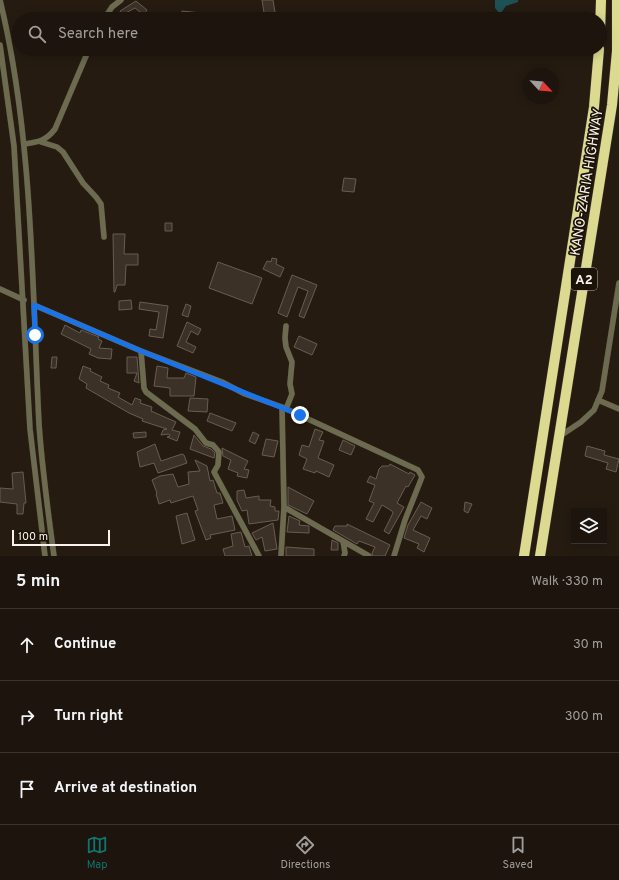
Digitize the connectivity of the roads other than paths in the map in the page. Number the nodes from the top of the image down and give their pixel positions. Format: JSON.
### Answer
{"nodes":[{"id":1,"x":0,"y":0,"type":"edge"},
{"id":2,"x":121,"y":0,"type":"edge"},
{"id":3,"x":601,"y":0,"type":"edge"},
{"id":4,"x":617,"y":0,"type":"edge"},
{"id":5,"x":109,"y":12,"type":"edge"},
{"id":6,"x":601,"y":12,"type":"edge"},
{"id":7,"x":618,"y":14,"type":"edge"},
{"id":8,"x":0,"y":45,"type":"edge"},
{"id":9,"x":86,"y":56,"type":"edge"},
{"id":10,"x":598,"y":56,"type":"edge"},
{"id":11,"x":41,"y":142,"type":"junction"},
{"id":12,"x":24,"y":144,"type":"junction"},
{"id":13,"x":16,"y":180,"type":"junction"},
{"id":14,"x":26,"y":180,"type":"junction"},
{"id":15,"x":104,"y":237,"type":"dead end"},
{"id":16,"x":619,"y":283,"type":"edge"},
{"id":17,"x":0,"y":289,"type":"edge"},
{"id":18,"x":24,"y":300,"type":"junction"},
{"id":19,"x":34,"y":305,"type":"junction"},
{"id":20,"x":286,"y":326,"type":"dead end"},
{"id":21,"x":141,"y":351,"type":"junction"},
{"id":22,"x":598,"y":400,"type":"junction"},
{"id":23,"x":284,"y":408,"type":"junction"},
{"id":24,"x":619,"y":408,"type":"edge"},
{"id":25,"x":559,"y":436,"type":"junction"},
{"id":26,"x":284,"y":507,"type":"junction"},
{"id":27,"x":343,"y":542,"type":"junction"},
{"id":28,"x":279,"y":555,"type":"edge"},
{"id":29,"x":46,"y":556,"type":"edge"},
{"id":30,"x":54,"y":556,"type":"edge"},
{"id":31,"x":259,"y":556,"type":"edge"},
{"id":32,"x":344,"y":556,"type":"edge"},
{"id":33,"x":369,"y":556,"type":"edge"},
{"id":34,"x":394,"y":556,"type":"edge"},
{"id":35,"x":524,"y":556,"type":"edge"},
{"id":36,"x":540,"y":556,"type":"edge"}],
"edges":[{"from":1,"to":12,"type":"street"},
{"from":2,"to":5,"type":"street"},
{"from":3,"to":6,"type":"highway"},
{"from":4,"to":7,"type":"highway","name":"KANO-ZARIA HIGHWAY","number":"A2"},
{"from":7,"to":25,"type":"highway","name":"KANO-ZARIA HIGHWAY","number":"A2"},
{"from":8,"to":13,"type":"street"},
{"from":9,"to":11,"type":"street"},
{"from":10,"to":35,"type":"highway","name":"KANO-ZARIA HIGHWAY","number":"A2"},
{"from":11,"to":12,"type":"street"},
{"from":11,"to":15,"type":"street"},
{"from":12,"to":14,"type":"street"},
{"from":13,"to":14,"type":"street"},
{"from":13,"to":18,"type":"street"},
{"from":14,"to":19,"type":"street"},
{"from":16,"to":22,"type":"street"},
{"from":17,"to":18,"type":"street"},
{"from":18,"to":29,"type":"street"},
{"from":19,"to":21,"type":"street"},
{"from":19,"to":30,"type":"street"},
{"from":20,"to":23,"type":"street"},
{"from":21,"to":23,"type":"street"},
{"from":21,"to":31,"type":"street"},
{"from":22,"to":24,"type":"street"},
{"from":22,"to":25,"type":"street"},
{"from":23,"to":26,"type":"street"},
{"from":23,"to":34,"type":"street"},
{"from":25,"to":36,"type":"highway","name":"KANO-ZARIA HIGHWAY","number":"A2"},
{"from":26,"to":27,"type":"street"},
{"from":26,"to":28,"type":"street"},
{"from":27,"to":32,"type":"street"},
{"from":27,"to":33,"type":"street"}]}
